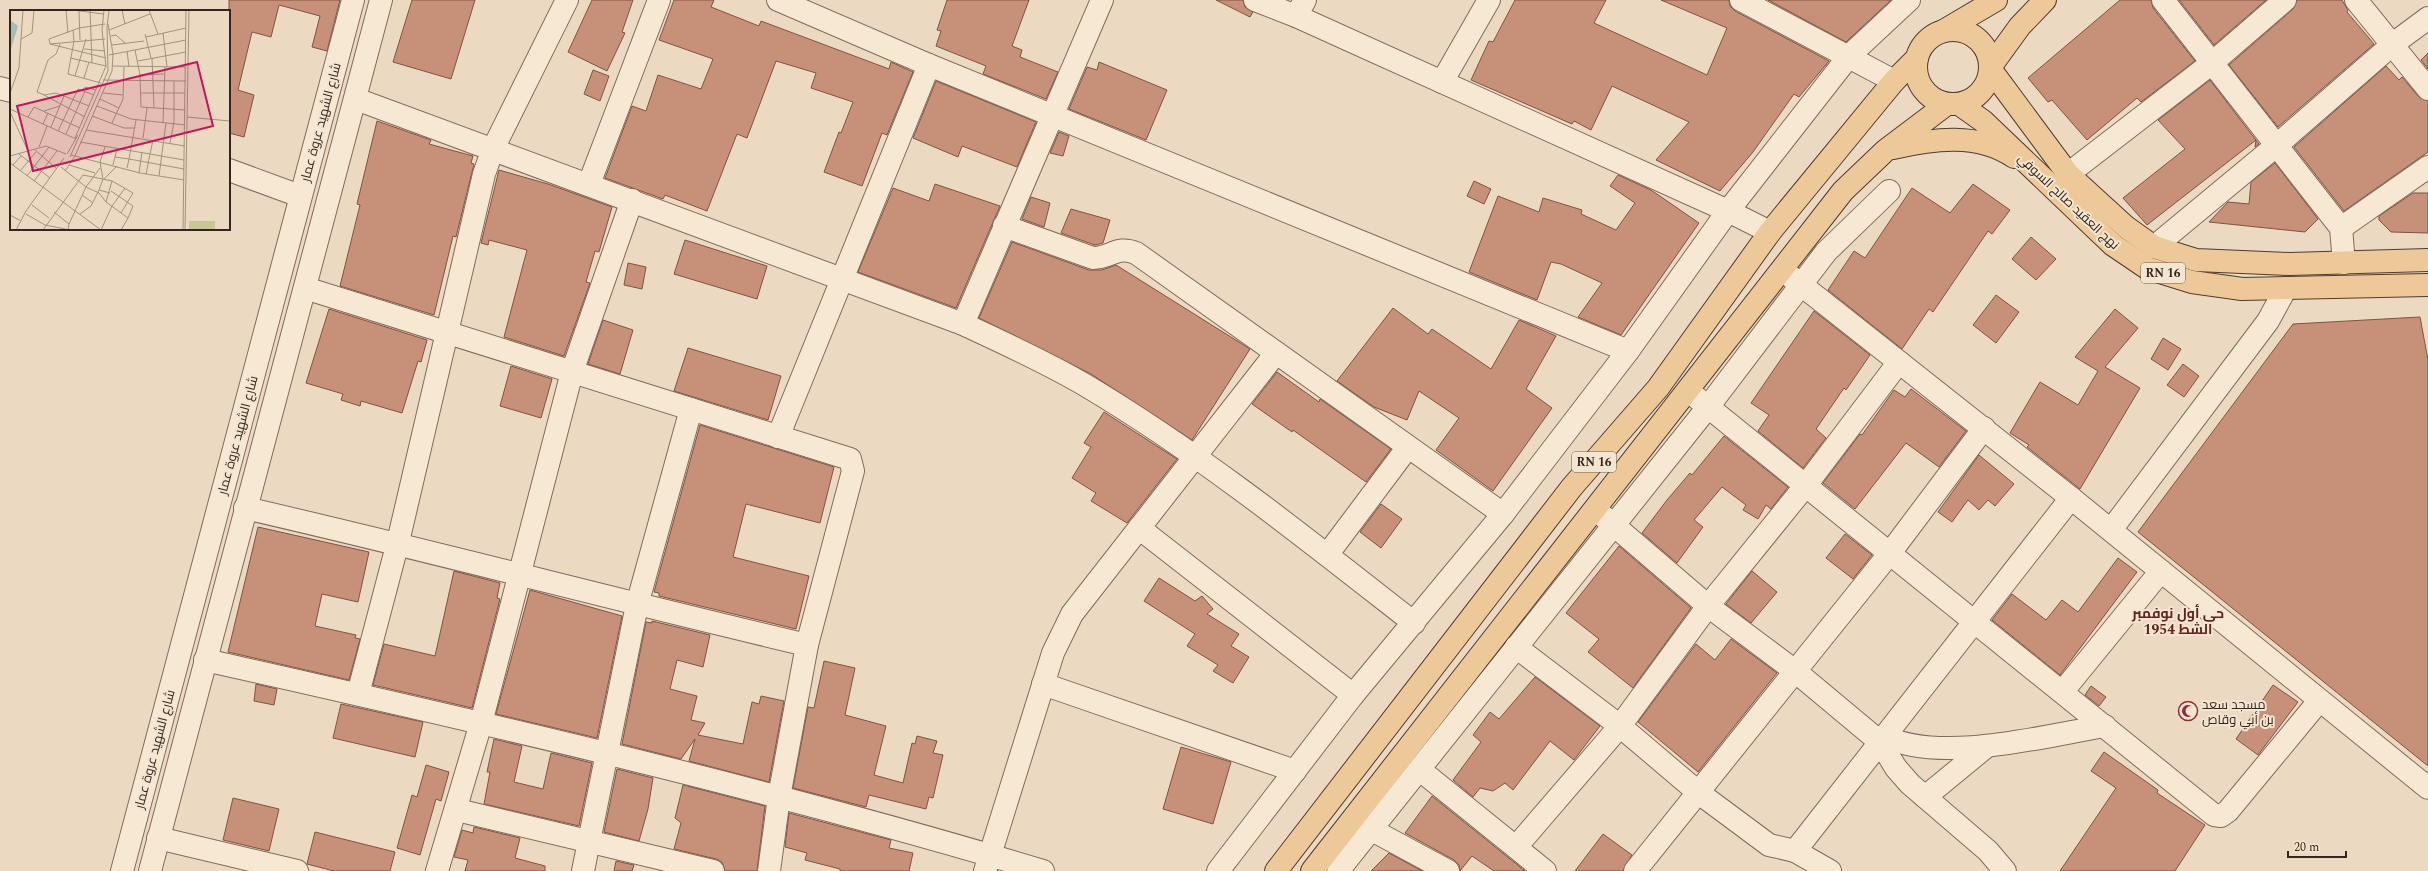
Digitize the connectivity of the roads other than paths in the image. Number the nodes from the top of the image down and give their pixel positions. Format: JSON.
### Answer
{"nodes":[{"id":1,"x":353,"y":0,"type":"edge"},
{"id":2,"x":381,"y":0,"type":"edge"},
{"id":3,"x":567,"y":0,"type":"edge"},
{"id":4,"x":659,"y":0,"type":"edge"},
{"id":5,"x":778,"y":0,"type":"edge"},
{"id":6,"x":1102,"y":0,"type":"edge"},
{"id":7,"x":1255,"y":0,"type":"edge"},
{"id":8,"x":1489,"y":0,"type":"edge"},
{"id":9,"x":1741,"y":0,"type":"edge"},
{"id":10,"x":1910,"y":0,"type":"edge"},
{"id":11,"x":1996,"y":0,"type":"edge"},
{"id":12,"x":2044,"y":0,"type":"edge"},
{"id":13,"x":2163,"y":0,"type":"edge"},
{"id":14,"x":2285,"y":0,"type":"edge"},
{"id":15,"x":2356,"y":0,"type":"edge"},
{"id":16,"x":814,"y":7,"type":"edge"},
{"id":17,"x":1300,"y":8,"type":"edge"},
{"id":18,"x":2428,"y":18,"type":"edge"},
{"id":19,"x":1945,"y":30,"type":"junction"},
{"id":20,"x":2393,"y":44,"type":"junction"},
{"id":21,"x":1849,"y":56,"type":"junction"},
{"id":22,"x":1917,"y":58,"type":"junction"},
{"id":23,"x":2212,"y":63,"type":"junction"},
{"id":24,"x":929,"y":65,"type":"junction"},
{"id":25,"x":1991,"y":68,"type":"junction"},
{"id":26,"x":1894,"y":81,"type":"junction"},
{"id":27,"x":1442,"y":82,"type":"junction"},
{"id":28,"x":0,"y":88,"type":"edge"},
{"id":29,"x":2428,"y":89,"type":"edge"},
{"id":30,"x":10,"y":92,"type":"edge"},
{"id":31,"x":356,"y":99,"type":"junction"},
{"id":32,"x":1953,"y":104,"type":"junction"},
{"id":33,"x":1053,"y":114,"type":"junction"},
{"id":34,"x":2277,"y":145,"type":"junction"},
{"id":35,"x":493,"y":149,"type":"junction"},
{"id":36,"x":1886,"y":150,"type":"junction"},
{"id":37,"x":2428,"y":167,"type":"edge"},
{"id":38,"x":230,"y":170,"type":"edge"},
{"id":39,"x":2033,"y":170,"type":"junction"},
{"id":40,"x":2068,"y":174,"type":"junction"},
{"id":41,"x":589,"y":184,"type":"junction"},
{"id":42,"x":1889,"y":191,"type":"dead end"},
{"id":43,"x":300,"y":196,"type":"junction"},
{"id":44,"x":632,"y":200,"type":"junction"},
{"id":45,"x":1728,"y":211,"type":"junction"},
{"id":46,"x":1004,"y":226,"type":"junction"},
{"id":47,"x":2341,"y":228,"type":"junction"},
{"id":48,"x":1770,"y":232,"type":"junction"},
{"id":49,"x":2154,"y":248,"type":"junction"},
{"id":50,"x":2428,"y":260,"type":"edge"},
{"id":51,"x":2344,"y":263,"type":"junction"},
{"id":52,"x":1783,"y":270,"type":"junction"},
{"id":53,"x":842,"y":278,"type":"junction"},
{"id":54,"x":1801,"y":285,"type":"junction"},
{"id":55,"x":2428,"y":285,"type":"edge"},
{"id":56,"x":304,"y":288,"type":"junction"},
{"id":57,"x":2286,"y":288,"type":"junction"},
{"id":58,"x":963,"y":324,"type":"junction"},
{"id":59,"x":447,"y":332,"type":"junction"},
{"id":60,"x":1628,"y":351,"type":"junction"},
{"id":61,"x":1276,"y":353,"type":"junction"},
{"id":62,"x":1899,"y":362,"type":"junction"},
{"id":63,"x":572,"y":372,"type":"junction"},
{"id":64,"x":1688,"y":391,"type":"junction"},
{"id":65,"x":1708,"y":407,"type":"junction"},
{"id":66,"x":691,"y":409,"type":"junction"},
{"id":67,"x":1984,"y":428,"type":"junction"},
{"id":68,"x":778,"y":437,"type":"junction"},
{"id":69,"x":1408,"y":447,"type":"junction"},
{"id":70,"x":1195,"y":457,"type":"junction"},
{"id":71,"x":1806,"y":486,"type":"junction"},
{"id":72,"x":2071,"y":498,"type":"junction"},
{"id":73,"x":245,"y":508,"type":"junction"},
{"id":74,"x":1596,"y":510,"type":"junction"},
{"id":75,"x":1503,"y":514,"type":"junction"},
{"id":76,"x":1613,"y":526,"type":"junction"},
{"id":77,"x":1140,"y":528,"type":"junction"},
{"id":78,"x":2111,"y":530,"type":"junction"},
{"id":79,"x":398,"y":542,"type":"junction"},
{"id":80,"x":1890,"y":553,"type":"junction"},
{"id":81,"x":1327,"y":555,"type":"junction"},
{"id":82,"x":2161,"y":572,"type":"junction"},
{"id":83,"x":519,"y":574,"type":"junction"},
{"id":84,"x":637,"y":605,"type":"junction"},
{"id":85,"x":1708,"y":606,"type":"junction"},
{"id":86,"x":1974,"y":619,"type":"junction"},
{"id":87,"x":1414,"y":623,"type":"junction"},
{"id":88,"x":807,"y":645,"type":"junction"},
{"id":89,"x":1516,"y":647,"type":"junction"},
{"id":90,"x":205,"y":660,"type":"junction"},
{"id":91,"x":1795,"y":671,"type":"junction"},
{"id":92,"x":1043,"y":684,"type":"junction"},
{"id":93,"x":2062,"y":691,"type":"junction"},
{"id":94,"x":358,"y":694,"type":"junction"},
{"id":95,"x":1353,"y":696,"type":"junction"},
{"id":96,"x":2319,"y":701,"type":"junction"},
{"id":97,"x":481,"y":723,"type":"junction"},
{"id":98,"x":1620,"y":726,"type":"junction"},
{"id":99,"x":2105,"y":726,"type":"junction"},
{"id":100,"x":1882,"y":739,"type":"junction"},
{"id":101,"x":1987,"y":746,"type":"junction"},
{"id":102,"x":606,"y":753,"type":"junction"},
{"id":103,"x":1420,"y":770,"type":"junction"},
{"id":104,"x":1295,"y":771,"type":"junction"},
{"id":105,"x":2428,"y":788,"type":"edge"},
{"id":106,"x":1699,"y":793,"type":"junction"},
{"id":107,"x":779,"y":797,"type":"junction"},
{"id":108,"x":1925,"y":797,"type":"junction"},
{"id":109,"x":457,"y":810,"type":"junction"},
{"id":110,"x":1372,"y":830,"type":"junction"},
{"id":111,"x":158,"y":838,"type":"junction"},
{"id":112,"x":588,"y":841,"type":"junction"},
{"id":113,"x":1516,"y":847,"type":"junction"},
{"id":114,"x":1795,"y":851,"type":"junction"},
{"id":115,"x":987,"y":863,"type":"edge"},
{"id":116,"x":1541,"y":870,"type":"edge"},
{"id":117,"x":122,"y":871,"type":"edge"},
{"id":118,"x":150,"y":871,"type":"edge"},
{"id":119,"x":297,"y":871,"type":"edge"},
{"id":120,"x":437,"y":871,"type":"edge"},
{"id":121,"x":583,"y":871,"type":"edge"},
{"id":122,"x":713,"y":871,"type":"edge"},
{"id":123,"x":769,"y":871,"type":"edge"},
{"id":124,"x":1043,"y":871,"type":"edge"},
{"id":125,"x":1218,"y":871,"type":"edge"},
{"id":126,"x":1276,"y":871,"type":"edge"},
{"id":127,"x":1312,"y":871,"type":"edge"},
{"id":128,"x":1338,"y":871,"type":"edge"},
{"id":129,"x":1448,"y":871,"type":"edge"},
{"id":130,"x":1635,"y":871,"type":"edge"},
{"id":131,"x":1830,"y":871,"type":"edge"},
{"id":132,"x":2006,"y":871,"type":"edge"}],
"edges":[{"from":1,"to":43,"type":"street","name":"شارع الشهيد عروة عمار"},
{"from":2,"to":31,"type":"street","name":"شارع الشهيد عروة عمار"},
{"from":3,"to":35,"type":"street"},
{"from":4,"to":41,"type":"street"},
{"from":5,"to":16,"type":"street"},
{"from":6,"to":33,"type":"street"},
{"from":7,"to":17,"type":"street"},
{"from":8,"to":27,"type":"street"},
{"from":9,"to":21,"type":"street"},
{"from":10,"to":21,"type":"street"},
{"from":11,"to":19,"type":"main road"},
{"from":12,"to":25,"type":"main road"},
{"from":13,"to":23,"type":"street"},
{"from":14,"to":23,"type":"street"},
{"from":15,"to":20,"type":"street"},
{"from":16,"to":24,"type":"street"},
{"from":17,"to":27,"type":"street"},
{"from":18,"to":20,"type":"street"},
{"from":19,"to":22,"type":"main road"},
{"from":19,"to":25,"type":"main road"},
{"from":20,"to":29,"type":"street"},
{"from":20,"to":34,"type":"street"},
{"from":21,"to":26,"type":"street"},
{"from":21,"to":45,"type":"street"},
{"from":22,"to":26,"type":"main road","number":"RN 16"},
{"from":22,"to":32,"type":"main road"},
{"from":23,"to":34,"type":"street"},
{"from":23,"to":40,"type":"street"},
{"from":24,"to":33,"type":"street"},
{"from":24,"to":53,"type":"street"},
{"from":25,"to":32,"type":"main road"},
{"from":25,"to":40,"type":"main road","name":"نهج العقيد صالح السوفي","number":"RN 16"},
{"from":26,"to":48,"type":"main road","number":"RN 16"},
{"from":27,"to":45,"type":"street"},
{"from":28,"to":30,"type":"street"},
{"from":31,"to":35,"type":"street"},
{"from":31,"to":56,"type":"street","name":"شارع الشهيد عروة عمار"},
{"from":32,"to":36,"type":"main road","number":"RN 16"},
{"from":32,"to":39,"type":"main road","name":"نهج العقيد صالح السوفي","number":"RN 16"},
{"from":33,"to":46,"type":"street"},
{"from":33,"to":60,"type":"street"},
{"from":34,"to":47,"type":"street"},
{"from":34,"to":49,"type":"street"},
{"from":35,"to":41,"type":"street"},
{"from":35,"to":59,"type":"street"},
{"from":36,"to":39,"type":"main road"},
{"from":36,"to":52,"type":"main road","number":"RN 16"},
{"from":37,"to":47,"type":"street"},
{"from":38,"to":43,"type":"street"},
{"from":39,"to":57,"type":"main road","name":"نهج العقيد صالح السوفي","number":"RN 16"},
{"from":40,"to":49,"type":"main road","name":"نهج العقيد صالح السوفي","number":"RN 16"},
{"from":41,"to":44,"type":"street"},
{"from":42,"to":54,"type":"street"},
{"from":43,"to":117,"type":"street","name":"شارع الشهيد عروة عمار"},
{"from":44,"to":53,"type":"street"},
{"from":44,"to":63,"type":"street"},
{"from":45,"to":48,"type":"street"},
{"from":45,"to":60,"type":"street"},
{"from":46,"to":58,"type":"street"},
{"from":46,"to":61,"type":"street"},
{"from":47,"to":51,"type":"street"},
{"from":48,"to":126,"type":"main road","number":"RN 16"},
{"from":49,"to":51,"type":"main road","name":"نهج العقيد صالح السوفي","number":"RN 16"},
{"from":50,"to":51,"type":"main road","name":"نهج العقيد صالح السوفي","number":"RN 16"},
{"from":52,"to":54,"type":"street"},
{"from":52,"to":64,"type":"main road","number":"RN 16"},
{"from":53,"to":58,"type":"street"},
{"from":53,"to":68,"type":"street"},
{"from":54,"to":62,"type":"street"},
{"from":54,"to":65,"type":"street"},
{"from":55,"to":57,"type":"main road","name":"نهج العقيد صالح السوفي","number":"RN 16"},
{"from":56,"to":59,"type":"street"},
{"from":56,"to":73,"type":"street","name":"شارع الشهيد عروة عمار"},
{"from":57,"to":78,"type":"street"},
{"from":58,"to":70,"type":"street"},
{"from":59,"to":63,"type":"street"},
{"from":59,"to":79,"type":"street"},
{"from":60,"to":75,"type":"street"},
{"from":61,"to":69,"type":"street"},
{"from":61,"to":70,"type":"street"},
{"from":62,"to":67,"type":"street"},
{"from":62,"to":71,"type":"street"},
{"from":63,"to":66,"type":"street"},
{"from":63,"to":83,"type":"street"},
{"from":64,"to":65,"type":"street"},
{"from":64,"to":74,"type":"main road","number":"RN 16"},
{"from":65,"to":71,"type":"street"},
{"from":65,"to":76,"type":"street"},
{"from":66,"to":68,"type":"street"},
{"from":66,"to":84,"type":"street"},
{"from":67,"to":72,"type":"street"},
{"from":67,"to":80,"type":"street"},
{"from":68,"to":88,"type":"street"},
{"from":69,"to":75,"type":"street"},
{"from":69,"to":81,"type":"street"},
{"from":70,"to":77,"type":"street"},
{"from":70,"to":81,"type":"street"},
{"from":71,"to":80,"type":"street"},
{"from":71,"to":85,"type":"street"},
{"from":72,"to":78,"type":"street"},
{"from":72,"to":86,"type":"street"},
{"from":73,"to":79,"type":"street"},
{"from":73,"to":90,"type":"street","name":"شارع الشهيد عروة عمار"},
{"from":74,"to":76,"type":"street"},
{"from":74,"to":127,"type":"main road","number":"RN 16"},
{"from":75,"to":87,"type":"street"},
{"from":76,"to":85,"type":"street"},
{"from":76,"to":89,"type":"street"},
{"from":77,"to":92,"type":"street"},
{"from":77,"to":95,"type":"street"},
{"from":78,"to":82,"type":"street"},
{"from":79,"to":83,"type":"street"},
{"from":79,"to":94,"type":"street"},
{"from":80,"to":86,"type":"street"},
{"from":80,"to":91,"type":"street"},
{"from":81,"to":87,"type":"street"},
{"from":82,"to":93,"type":"street"},
{"from":82,"to":96,"type":"street"},
{"from":83,"to":84,"type":"street"},
{"from":83,"to":97,"type":"street"},
{"from":84,"to":88,"type":"street"},
{"from":84,"to":102,"type":"street"},
{"from":85,"to":91,"type":"street"},
{"from":85,"to":98,"type":"street"},
{"from":86,"to":93,"type":"street"},
{"from":86,"to":100,"type":"street"},
{"from":87,"to":95,"type":"street"},
{"from":88,"to":107,"type":"street"},
{"from":89,"to":98,"type":"street"},
{"from":89,"to":103,"type":"street"},
{"from":90,"to":94,"type":"street"},
{"from":90,"to":111,"type":"street","name":"شارع الشهيد عروة عمار"},
{"from":91,"to":100,"type":"street"},
{"from":91,"to":106,"type":"street"},
{"from":92,"to":104,"type":"street"},
{"from":92,"to":115,"type":"street"},
{"from":93,"to":99,"type":"street"},
{"from":94,"to":97,"type":"street"},
{"from":95,"to":104,"type":"street"},
{"from":96,"to":99,"type":"street"},
{"from":96,"to":105,"type":"street"},
{"from":97,"to":102,"type":"street"},
{"from":97,"to":109,"type":"street"},
{"from":98,"to":106,"type":"street"},
{"from":98,"to":113,"type":"street"},
{"from":99,"to":101,"type":"street"},
{"from":100,"to":101,"type":"street"},
{"from":100,"to":108,"type":"street"},
{"from":100,"to":114,"type":"street"},
{"from":101,"to":108,"type":"street"},
{"from":102,"to":107,"type":"street"},
{"from":102,"to":112,"type":"street"},
{"from":103,"to":110,"type":"street"},
{"from":103,"to":113,"type":"street"},
{"from":104,"to":125,"type":"street"},
{"from":106,"to":114,"type":"street"},
{"from":106,"to":130,"type":"street"},
{"from":107,"to":115,"type":"street"},
{"from":107,"to":123,"type":"street"},
{"from":108,"to":132,"type":"street"},
{"from":109,"to":112,"type":"street"},
{"from":109,"to":120,"type":"street"},
{"from":110,"to":128,"type":"street"},
{"from":110,"to":129,"type":"street"},
{"from":111,"to":118,"type":"street","name":"شارع الشهيد عروة عمار"},
{"from":111,"to":119,"type":"street"},
{"from":112,"to":121,"type":"street"},
{"from":112,"to":122,"type":"street"},
{"from":113,"to":116,"type":"street"},
{"from":114,"to":131,"type":"street"},
{"from":115,"to":124,"type":"street"}]}
